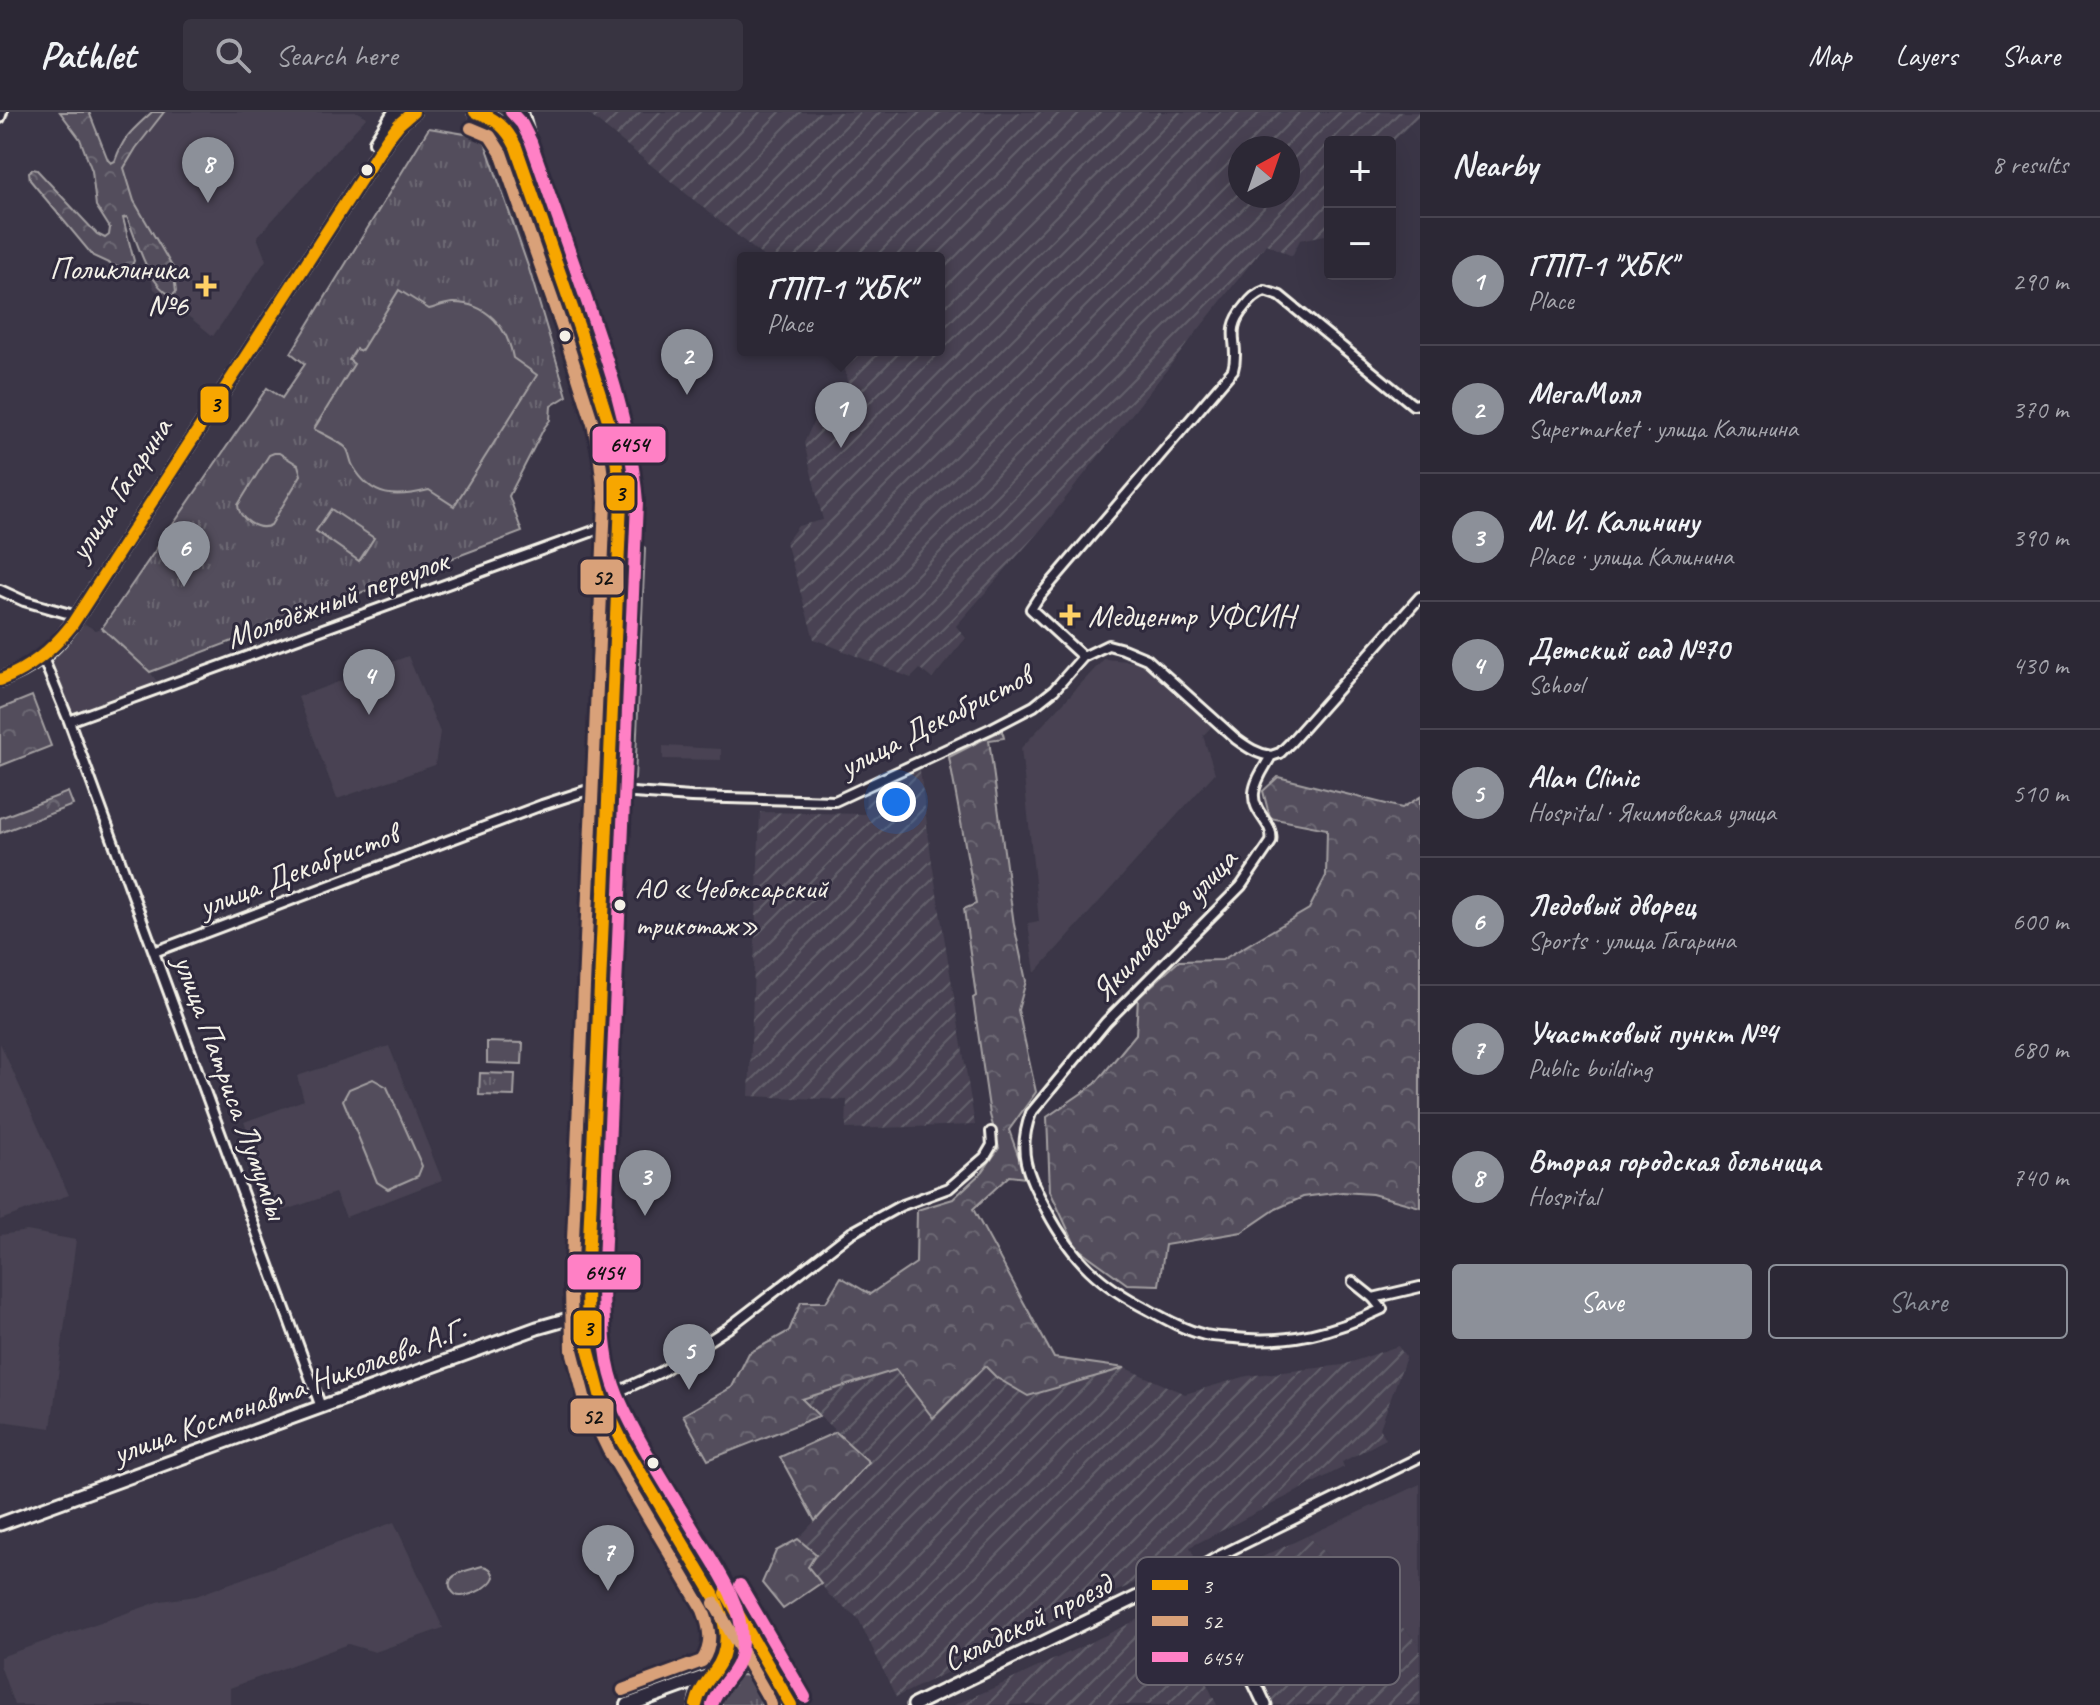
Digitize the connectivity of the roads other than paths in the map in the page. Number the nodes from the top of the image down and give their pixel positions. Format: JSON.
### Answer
{"nodes":[{"id":1,"x":395,"y":112,"type":"edge"},
{"id":2,"x":413,"y":112,"type":"edge"},
{"id":3,"x":475,"y":112,"type":"edge"},
{"id":4,"x":521,"y":112,"type":"edge"},
{"id":5,"x":267,"y":317,"type":"junction"},
{"id":6,"x":1420,"y":404,"type":"edge"},
{"id":7,"x":155,"y":489,"type":"junction"},
{"id":8,"x":621,"y":521,"type":"junction"},
{"id":9,"x":0,"y":590,"type":"edge"},
{"id":10,"x":1420,"y":597,"type":"edge"},
{"id":11,"x":70,"y":614,"type":"junction"},
{"id":12,"x":41,"y":655,"type":"junction"},
{"id":13,"x":1083,"y":657,"type":"junction"},
{"id":14,"x":0,"y":671,"type":"edge"},
{"id":15,"x":0,"y":680,"type":"edge"},
{"id":16,"x":69,"y":721,"type":"junction"},
{"id":17,"x":1271,"y":756,"type":"junction"},
{"id":18,"x":614,"y":791,"type":"junction"},
{"id":19,"x":154,"y":952,"type":"junction"},
{"id":20,"x":991,"y":1132,"type":"dead end"},
{"id":21,"x":1353,"y":1282,"type":"dead end"},
{"id":22,"x":1420,"y":1287,"type":"edge"},
{"id":23,"x":1373,"y":1298,"type":"junction"},
{"id":24,"x":592,"y":1317,"type":"junction"},
{"id":25,"x":613,"y":1394,"type":"junction"},
{"id":26,"x":321,"y":1407,"type":"junction"},
{"id":27,"x":1420,"y":1457,"type":"edge"},
{"id":28,"x":0,"y":1524,"type":"edge"},
{"id":29,"x":1217,"y":1557,"type":"edge"},
{"id":30,"x":1136,"y":1598,"type":"edge"},
{"id":31,"x":713,"y":1673,"type":"junction"},
{"id":32,"x":775,"y":1678,"type":"junction"},
{"id":33,"x":1256,"y":1685,"type":"edge"},
{"id":34,"x":787,"y":1701,"type":"edge"},
{"id":35,"x":628,"y":1705,"type":"edge"},
{"id":36,"x":696,"y":1705,"type":"edge"},
{"id":37,"x":914,"y":1705,"type":"edge"},
{"id":38,"x":1265,"y":1705,"type":"edge"}],
"edges":[{"from":1,"to":5,"type":"main road","name":"улица Гагарина"},
{"from":2,"to":5,"type":"main road","name":"улица Гагарина"},
{"from":3,"to":8,"type":"main road"},
{"from":4,"to":18,"type":"main road"},
{"from":5,"to":7,"type":"main road","name":"улица Гагарина"},
{"from":6,"to":13,"type":"street","name":"улица Декабристов"},
{"from":7,"to":11,"type":"main road","name":"улица Гагарина"},
{"from":7,"to":12,"type":"main road","name":"улица Гагарина"},
{"from":8,"to":16,"type":"street","name":"Молодёжный переулок"},
{"from":8,"to":18,"type":"main road"},
{"from":9,"to":11,"type":"street"},
{"from":10,"to":17,"type":"street","name":"Якимовская улица"},
{"from":11,"to":12,"type":"main road","name":"улица Гагарина"},
{"from":12,"to":14,"type":"main road","name":"улица Гагарина"},
{"from":12,"to":15,"type":"main road","name":"улица Гагарина"},
{"from":12,"to":16,"type":"street","name":"улица Патриса Лумумбы"},
{"from":13,"to":17,"type":"street"},
{"from":13,"to":18,"type":"street","name":"улица Декабристов"},
{"from":16,"to":19,"type":"street","name":"улица Патриса Лумумбы"},
{"from":17,"to":23,"type":"street","name":"Якимовская улица"},
{"from":18,"to":19,"type":"street","name":"улица Декабристов"},
{"from":18,"to":24,"type":"main road"},
{"from":19,"to":26,"type":"street","name":"улица Патриса Лумумбы"},
{"from":20,"to":25,"type":"street"},
{"from":21,"to":23,"type":"street"},
{"from":22,"to":23,"type":"street"},
{"from":24,"to":25,"type":"main road"},
{"from":24,"to":26,"type":"street","name":"улица Космонавта Николаева А.Г."},
{"from":24,"to":31,"type":"main road"},
{"from":25,"to":32,"type":"main road"},
{"from":26,"to":28,"type":"street","name":"улица Космонавта Николаева А.Г."},
{"from":27,"to":29,"type":"street","name":"Складской проезд"},
{"from":30,"to":37,"type":"street","name":"Складской проезд"},
{"from":31,"to":32,"type":"main road"},
{"from":31,"to":35,"type":"main road"},
{"from":31,"to":36,"type":"main road"},
{"from":32,"to":34,"type":"main road"},
{"from":33,"to":38,"type":"street"}]}
